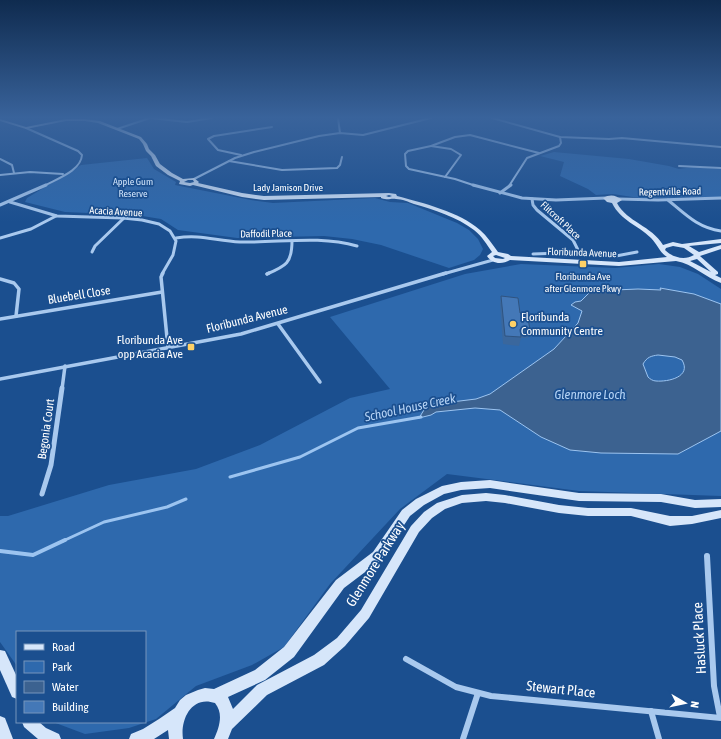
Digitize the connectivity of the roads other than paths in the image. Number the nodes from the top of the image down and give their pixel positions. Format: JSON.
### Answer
{"nodes":[{"id":1,"x":79,"y":152,"type":"edge"},
{"id":2,"x":151,"y":152,"type":"edge"},
{"id":3,"x":227,"y":152,"type":"edge"},
{"id":4,"x":254,"y":152,"type":"edge"},
{"id":5,"x":406,"y":152,"type":"edge"},
{"id":6,"x":457,"y":152,"type":"edge"},
{"id":7,"x":539,"y":153,"type":"edge"},
{"id":8,"x":241,"y":156,"type":"junction"},
{"id":9,"x":342,"y":157,"type":"dead end"},
{"id":10,"x":0,"y":159,"type":"edge"},
{"id":11,"x":229,"y":161,"type":"junction"},
{"id":12,"x":679,"y":166,"type":"dead end"},
{"id":13,"x":721,"y":168,"type":"edge"},
{"id":14,"x":14,"y":173,"type":"junction"},
{"id":15,"x":63,"y":174,"type":"junction"},
{"id":16,"x":0,"y":175,"type":"edge"},
{"id":17,"x":445,"y":177,"type":"junction"},
{"id":18,"x":194,"y":182,"type":"junction"},
{"id":19,"x":500,"y":193,"type":"junction"},
{"id":20,"x":606,"y":198,"type":"joint"},
{"id":21,"x":721,"y":198,"type":"edge"},
{"id":22,"x":532,"y":199,"type":"junction"},
{"id":23,"x":668,"y":200,"type":"junction"},
{"id":24,"x":616,"y":201,"type":"junction"},
{"id":25,"x":10,"y":202,"type":"junction"},
{"id":26,"x":0,"y":205,"type":"edge"},
{"id":27,"x":56,"y":216,"type":"junction"},
{"id":28,"x":124,"y":218,"type":"junction"},
{"id":29,"x":721,"y":231,"type":"edge"},
{"id":30,"x":650,"y":234,"type":"junction"},
{"id":31,"x":0,"y":238,"type":"edge"},
{"id":32,"x":176,"y":238,"type":"junction"},
{"id":33,"x":292,"y":241,"type":"junction"},
{"id":34,"x":721,"y":241,"type":"edge"},
{"id":35,"x":680,"y":245,"type":"junction"},
{"id":36,"x":357,"y":246,"type":"dead end"},
{"id":37,"x":721,"y":247,"type":"edge"},
{"id":38,"x":662,"y":249,"type":"junction"},
{"id":39,"x":92,"y":252,"type":"dead end"},
{"id":40,"x":496,"y":252,"type":"junction"},
{"id":41,"x":637,"y":252,"type":"dead end"},
{"id":42,"x":533,"y":254,"type":"dead end"},
{"id":43,"x":580,"y":254,"type":"junction"},
{"id":44,"x":697,"y":256,"type":"junction"},
{"id":45,"x":509,"y":258,"type":"junction"},
{"id":46,"x":653,"y":259,"type":"junction"},
{"id":47,"x":677,"y":259,"type":"junction"},
{"id":48,"x":493,"y":260,"type":"junction"},
{"id":49,"x":267,"y":274,"type":"dead end"},
{"id":50,"x":721,"y":276,"type":"edge"},
{"id":51,"x":0,"y":279,"type":"edge"},
{"id":52,"x":721,"y":281,"type":"edge"},
{"id":53,"x":162,"y":292,"type":"junction"},
{"id":54,"x":16,"y":316,"type":"junction"},
{"id":55,"x":0,"y":319,"type":"edge"},
{"id":56,"x":278,"y":324,"type":"junction"},
{"id":57,"x":168,"y":348,"type":"junction"},
{"id":58,"x":65,"y":366,"type":"junction"},
{"id":59,"x":0,"y":379,"type":"edge"},
{"id":60,"x":320,"y":382,"type":"dead end"},
{"id":61,"x":42,"y":494,"type":"dead end"},
{"id":62,"x":721,"y":503,"type":"edge"},
{"id":63,"x":721,"y":514,"type":"edge"},
{"id":64,"x":707,"y":556,"type":"dead end"},
{"id":65,"x":0,"y":656,"type":"edge"},
{"id":66,"x":406,"y":659,"type":"dead end"},
{"id":67,"x":16,"y":690,"type":"edge"},
{"id":68,"x":478,"y":693,"type":"junction"},
{"id":69,"x":214,"y":696,"type":"junction"},
{"id":70,"x":652,"y":711,"type":"junction"},
{"id":71,"x":179,"y":713,"type":"junction"},
{"id":72,"x":720,"y":718,"type":"edge"},
{"id":73,"x":0,"y":723,"type":"edge"},
{"id":74,"x":31,"y":723,"type":"edge"},
{"id":75,"x":228,"y":724,"type":"junction"},
{"id":76,"x":6,"y":739,"type":"edge"},
{"id":77,"x":54,"y":739,"type":"edge"},
{"id":78,"x":136,"y":739,"type":"edge"},
{"id":79,"x":176,"y":739,"type":"edge"},
{"id":80,"x":221,"y":739,"type":"edge"},
{"id":81,"x":463,"y":739,"type":"edge"},
{"id":82,"x":659,"y":739,"type":"edge"}],
"edges":[{"from":1,"to":15,"type":"street"},
{"from":2,"to":18,"type":"street","name":"Lady Jamison Drive"},
{"from":3,"to":8,"type":"street"},
{"from":4,"to":8,"type":"street"},
{"from":5,"to":17,"type":"street"},
{"from":6,"to":17,"type":"street"},
{"from":7,"to":19,"type":"street"},
{"from":8,"to":11,"type":"street"},
{"from":9,"to":11,"type":"street"},
{"from":10,"to":14,"type":"street"},
{"from":11,"to":18,"type":"street"},
{"from":12,"to":13,"type":"street"},
{"from":14,"to":15,"type":"street"},
{"from":14,"to":16,"type":"street"},
{"from":15,"to":25,"type":"street"},
{"from":17,"to":19,"type":"street"},
{"from":18,"to":40,"type":"street","name":"Lady Jamison Drive"},
{"from":19,"to":22,"type":"street"},
{"from":20,"to":22,"type":"street"},
{"from":20,"to":24,"type":"street"},
{"from":21,"to":23,"type":"street","name":"Regentville Road"},
{"from":22,"to":43,"type":"street","name":"Flitcroft Place"},
{"from":23,"to":24,"type":"street","name":"Regentville Road"},
{"from":23,"to":29,"type":"street"},
{"from":24,"to":30,"type":"street"},
{"from":25,"to":26,"type":"street"},
{"from":25,"to":27,"type":"street","name":"Acacia Avenue"},
{"from":27,"to":28,"type":"street","name":"Acacia Avenue"},
{"from":27,"to":31,"type":"street"},
{"from":28,"to":32,"type":"street","name":"Acacia Avenue"},
{"from":28,"to":39,"type":"street"},
{"from":30,"to":35,"type":"street"},
{"from":30,"to":38,"type":"street"},
{"from":32,"to":33,"type":"street","name":"Daffodil Place"},
{"from":32,"to":53,"type":"street"},
{"from":33,"to":36,"type":"street","name":"Daffodil Place"},
{"from":33,"to":49,"type":"street"},
{"from":34,"to":35,"type":"street"},
{"from":35,"to":38,"type":"street"},
{"from":35,"to":44,"type":"street"},
{"from":37,"to":44,"type":"street"},
{"from":38,"to":46,"type":"street"},
{"from":38,"to":47,"type":"street"},
{"from":40,"to":45,"type":"street"},
{"from":40,"to":48,"type":"street"},
{"from":41,"to":43,"type":"street","name":"Flitcroft Place"},
{"from":42,"to":43,"type":"street","name":"Flitcroft Place"},
{"from":44,"to":47,"type":"street","name":"Floribunda Avenue"},
{"from":44,"to":50,"type":"street"},
{"from":45,"to":46,"type":"street","name":"Floribunda Avenue"},
{"from":45,"to":48,"type":"street"},
{"from":46,"to":47,"type":"street","name":"Floribunda Avenue"},
{"from":47,"to":52,"type":"street"},
{"from":48,"to":56,"type":"street","name":"Floribunda Avenue"},
{"from":51,"to":54,"type":"street"},
{"from":53,"to":54,"type":"street","name":"Bluebell Close"},
{"from":53,"to":57,"type":"street"},
{"from":54,"to":55,"type":"street","name":"Bluebell Close"},
{"from":56,"to":57,"type":"street","name":"Floribunda Avenue"},
{"from":56,"to":60,"type":"street"},
{"from":57,"to":58,"type":"street","name":"Floribunda Avenue"},
{"from":58,"to":59,"type":"street","name":"Floribunda Avenue"},
{"from":58,"to":61,"type":"street","name":"Begonia Court"},
{"from":62,"to":69,"type":"street","name":"Glenmore Parkway"},
{"from":63,"to":75,"type":"street","name":"Glenmore Parkway"},
{"from":64,"to":72,"type":"street","name":"Hasluck Place"},
{"from":65,"to":67,"type":"street"},
{"from":66,"to":68,"type":"street","name":"Stewart Place"},
{"from":68,"to":70,"type":"street","name":"Stewart Place"},
{"from":68,"to":81,"type":"street"},
{"from":69,"to":71,"type":"street"},
{"from":69,"to":75,"type":"street"},
{"from":70,"to":72,"type":"street","name":"Stewart Place"},
{"from":70,"to":82,"type":"street"},
{"from":71,"to":78,"type":"street"},
{"from":71,"to":79,"type":"street"},
{"from":73,"to":76,"type":"street"},
{"from":74,"to":77,"type":"street"},
{"from":75,"to":80,"type":"street"}]}
